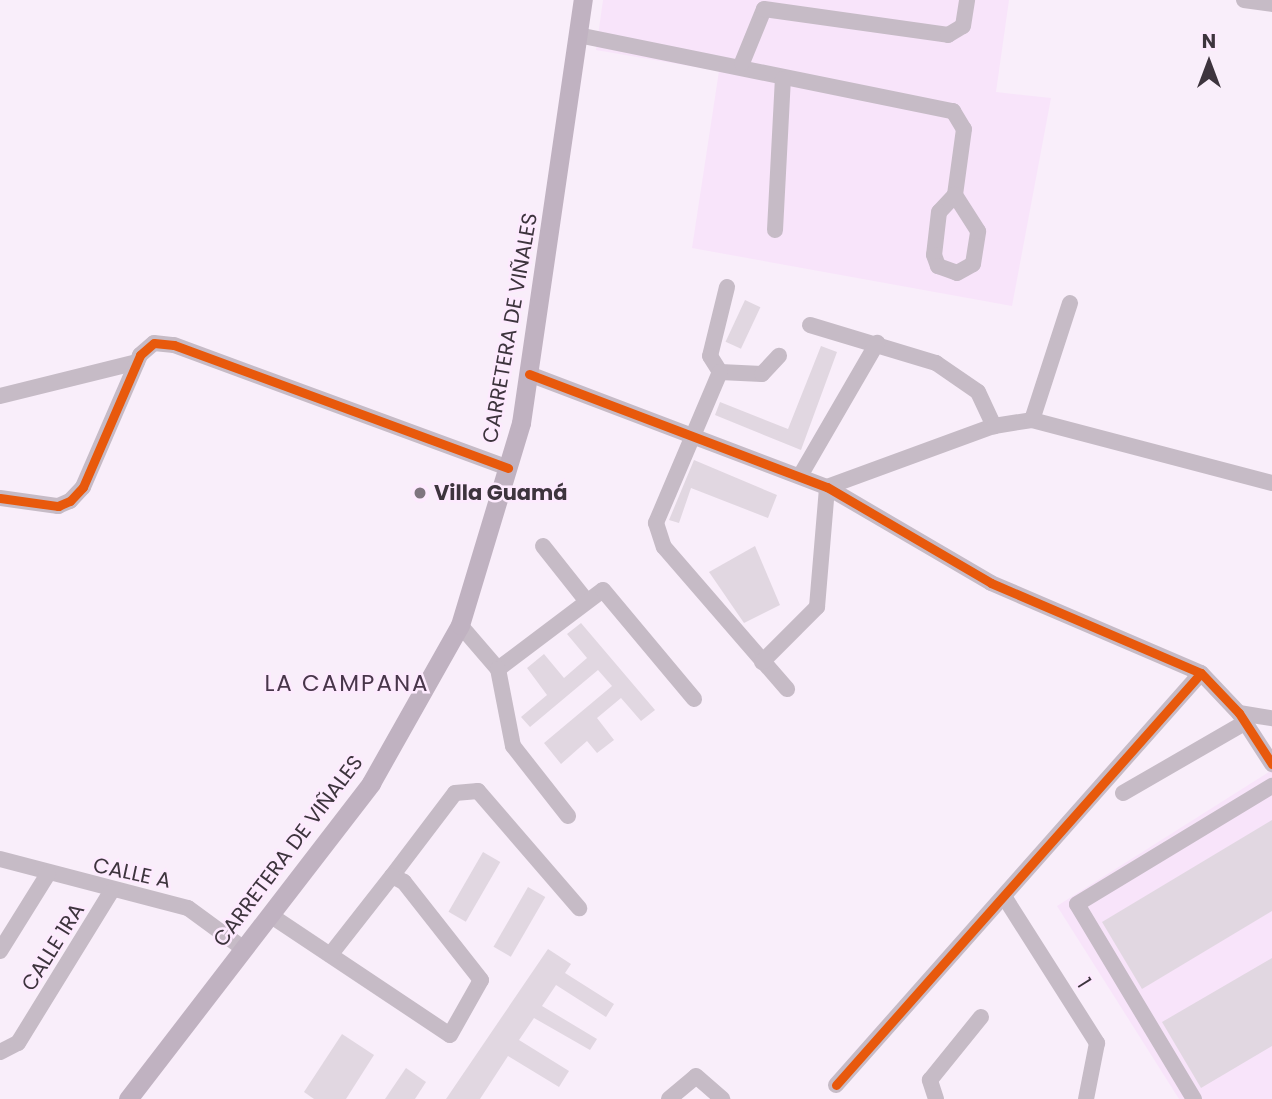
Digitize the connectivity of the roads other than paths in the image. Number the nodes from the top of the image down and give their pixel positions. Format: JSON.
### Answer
{"nodes":[{"id":1,"x":583,"y":0,"type":"edge"},
{"id":2,"x":967,"y":0,"type":"edge"},
{"id":3,"x":1244,"y":0,"type":"edge"},
{"id":4,"x":1272,"y":4,"type":"edge"},
{"id":5,"x":765,"y":5,"type":"edge"},
{"id":6,"x":578,"y":35,"type":"junction"},
{"id":7,"x":742,"y":63,"type":"junction"},
{"id":8,"x":782,"y":79,"type":"junction"},
{"id":9,"x":955,"y":195,"type":"dead end"},
{"id":10,"x":775,"y":230,"type":"dead end"},
{"id":11,"x":727,"y":286,"type":"dead end"},
{"id":12,"x":1070,"y":303,"type":"dead end"},
{"id":13,"x":810,"y":325,"type":"dead end"},
{"id":14,"x":877,"y":343,"type":"junction"},
{"id":15,"x":779,"y":356,"type":"dead end"},
{"id":16,"x":137,"y":362,"type":"junction"},
{"id":17,"x":720,"y":372,"type":"junction"},
{"id":18,"x":528,"y":374,"type":"junction"},
{"id":19,"x":0,"y":396,"type":"edge"},
{"id":20,"x":1032,"y":420,"type":"junction"},
{"id":21,"x":994,"y":426,"type":"junction"},
{"id":22,"x":690,"y":435,"type":"junction"},
{"id":23,"x":508,"y":468,"type":"junction"},
{"id":24,"x":800,"y":476,"type":"junction"},
{"id":25,"x":1272,"y":483,"type":"edge"},
{"id":26,"x":827,"y":486,"type":"junction"},
{"id":27,"x":0,"y":498,"type":"edge"},
{"id":28,"x":543,"y":546,"type":"dead end"},
{"id":29,"x":586,"y":599,"type":"junction"},
{"id":30,"x":460,"y":625,"type":"junction"},
{"id":31,"x":762,"y":663,"type":"junction"},
{"id":32,"x":498,"y":669,"type":"junction"},
{"id":33,"x":1201,"y":673,"type":"junction"},
{"id":34,"x":787,"y":689,"type":"dead end"},
{"id":35,"x":694,"y":699,"type":"dead end"},
{"id":36,"x":1243,"y":718,"type":"junction"},
{"id":37,"x":1272,"y":718,"type":"edge"},
{"id":38,"x":1272,"y":765,"type":"edge"},
{"id":39,"x":1272,"y":786,"type":"edge"},
{"id":40,"x":1124,"y":793,"type":"dead end"},
{"id":41,"x":568,"y":816,"type":"dead end"},
{"id":42,"x":0,"y":859,"type":"edge"},
{"id":43,"x":48,"y":874,"type":"junction"},
{"id":44,"x":392,"y":876,"type":"junction"},
{"id":45,"x":111,"y":892,"type":"junction"},
{"id":46,"x":1005,"y":898,"type":"junction"},
{"id":47,"x":579,"y":908,"type":"dead end"},
{"id":48,"x":270,"y":915,"type":"junction"},
{"id":49,"x":244,"y":949,"type":"junction"},
{"id":50,"x":0,"y":951,"type":"edge"},
{"id":51,"x":330,"y":955,"type":"junction"},
{"id":52,"x":981,"y":1017,"type":"dead end"},
{"id":53,"x":0,"y":1052,"type":"edge"},
{"id":54,"x":836,"y":1086,"type":"dead end"},
{"id":55,"x":128,"y":1099,"type":"edge"},
{"id":56,"x":669,"y":1099,"type":"edge"},
{"id":57,"x":722,"y":1099,"type":"edge"},
{"id":58,"x":936,"y":1099,"type":"edge"},
{"id":59,"x":1086,"y":1099,"type":"edge"},
{"id":60,"x":1194,"y":1099,"type":"edge"}],
"edges":[{"from":1,"to":6,"type":"main road","name":"CARRETERA DE VIÑALES"},
{"from":2,"to":5,"type":"street"},
{"from":3,"to":4,"type":"street"},
{"from":5,"to":7,"type":"street"},
{"from":6,"to":7,"type":"street"},
{"from":6,"to":18,"type":"main road","name":"CARRETERA DE VIÑALES"},
{"from":7,"to":8,"type":"street"},
{"from":8,"to":9,"type":"street"},
{"from":8,"to":10,"type":"street"},
{"from":11,"to":17,"type":"street"},
{"from":12,"to":20,"type":"street"},
{"from":13,"to":14,"type":"street"},
{"from":14,"to":21,"type":"street"},
{"from":14,"to":24,"type":"street"},
{"from":15,"to":17,"type":"street"},
{"from":16,"to":19,"type":"street"},
{"from":16,"to":23,"type":"street"},
{"from":16,"to":27,"type":"street"},
{"from":17,"to":22,"type":"street"},
{"from":18,"to":22,"type":"street"},
{"from":18,"to":23,"type":"main road","name":"CARRETERA DE VIÑALES"},
{"from":20,"to":21,"type":"street"},
{"from":20,"to":25,"type":"street"},
{"from":21,"to":26,"type":"street"},
{"from":22,"to":24,"type":"street"},
{"from":22,"to":31,"type":"street"},
{"from":23,"to":30,"type":"main road","name":"CARRETERA DE VIÑALES"},
{"from":24,"to":26,"type":"street"},
{"from":26,"to":31,"type":"street"},
{"from":26,"to":33,"type":"street"},
{"from":28,"to":29,"type":"street"},
{"from":29,"to":32,"type":"street"},
{"from":29,"to":35,"type":"street"},
{"from":30,"to":32,"type":"street"},
{"from":30,"to":48,"type":"main road","name":"CARRETERA DE VIÑALES"},
{"from":31,"to":34,"type":"street"},
{"from":32,"to":41,"type":"street"},
{"from":33,"to":36,"type":"street"},
{"from":33,"to":46,"type":"street"},
{"from":36,"to":37,"type":"street"},
{"from":36,"to":38,"type":"street"},
{"from":36,"to":40,"type":"street"},
{"from":39,"to":60,"type":"street"},
{"from":42,"to":43,"type":"street","name":"CALLE A"},
{"from":43,"to":45,"type":"street","name":"CALLE A"},
{"from":43,"to":50,"type":"street"},
{"from":44,"to":47,"type":"street"},
{"from":44,"to":51,"type":"street"},
{"from":44,"to":51,"type":"street"},
{"from":45,"to":49,"type":"street","name":"CALLE A"},
{"from":45,"to":53,"type":"street","name":"CALLE 1RA"},
{"from":46,"to":54,"type":"street"},
{"from":46,"to":59,"type":"street","name":"1"},
{"from":48,"to":49,"type":"main road","name":"CARRETERA DE VIÑALES"},
{"from":48,"to":51,"type":"street"},
{"from":49,"to":55,"type":"main road","name":"CARRETERA DE VIÑALES"},
{"from":52,"to":58,"type":"street"},
{"from":56,"to":57,"type":"street"}]}
